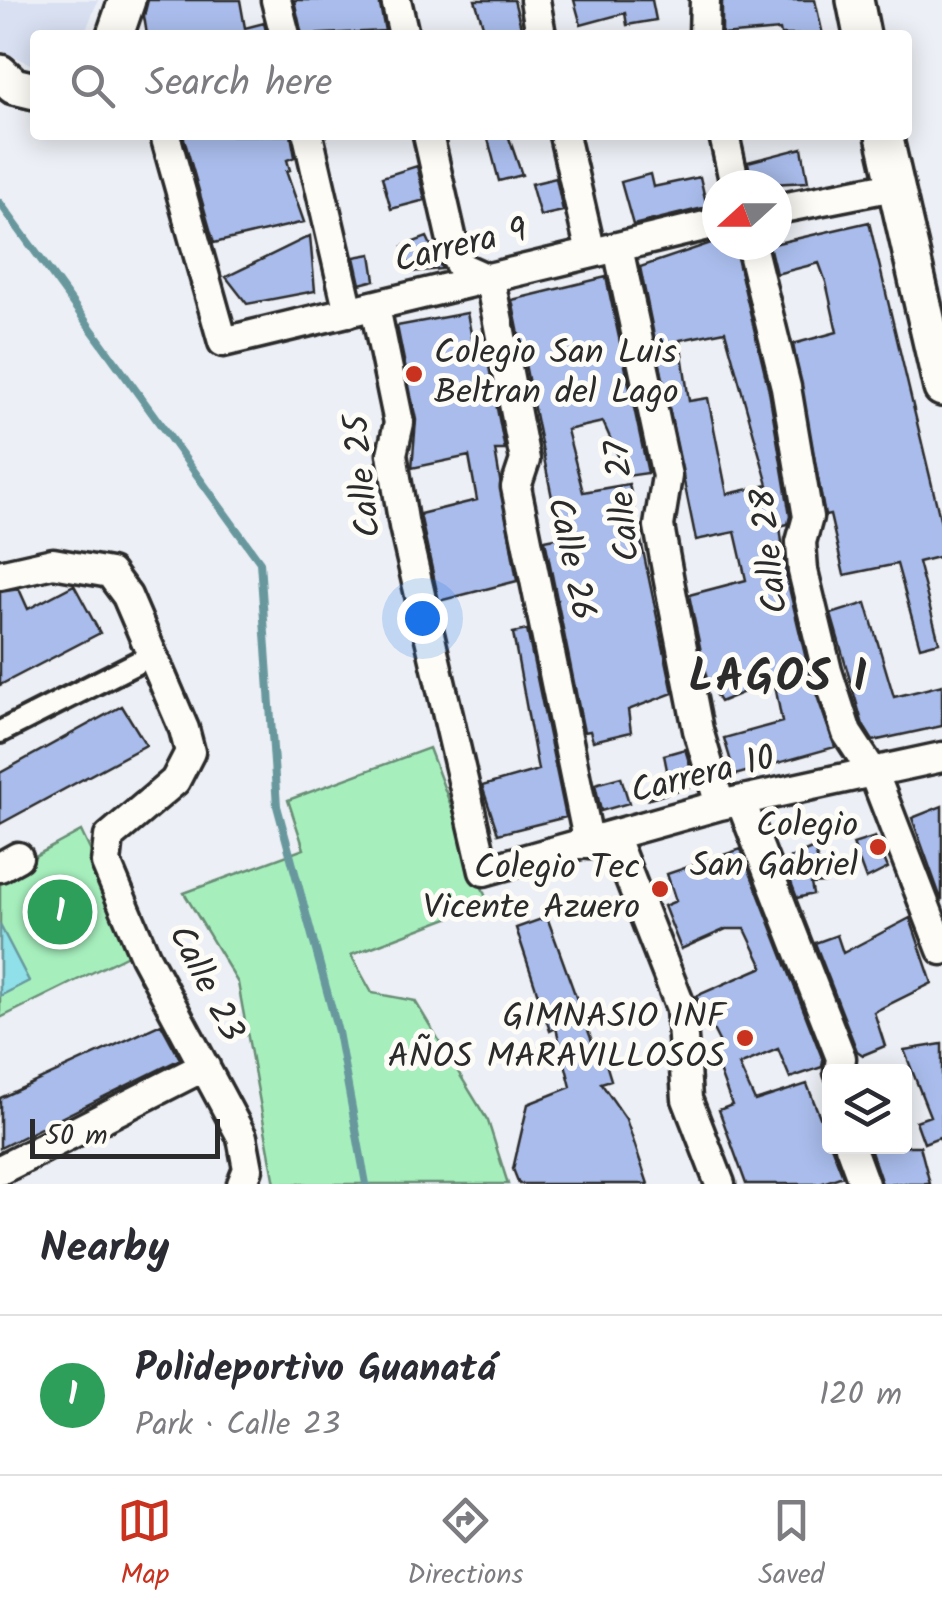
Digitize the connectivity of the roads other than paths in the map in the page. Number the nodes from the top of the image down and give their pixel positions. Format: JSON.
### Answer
{"nodes":[{"id":1,"x":127,"y":0,"type":"edge"},
{"id":2,"x":276,"y":0,"type":"edge"},
{"id":3,"x":396,"y":0,"type":"edge"},
{"id":4,"x":535,"y":0,"type":"edge"},
{"id":5,"x":705,"y":0,"type":"edge"},
{"id":6,"x":855,"y":0,"type":"edge"},
{"id":7,"x":117,"y":30,"type":"edge"},
{"id":8,"x":136,"y":30,"type":"edge"},
{"id":9,"x":283,"y":30,"type":"edge"},
{"id":10,"x":403,"y":30,"type":"edge"},
{"id":11,"x":540,"y":30,"type":"edge"},
{"id":12,"x":704,"y":30,"type":"edge"},
{"id":13,"x":861,"y":30,"type":"edge"},
{"id":14,"x":0,"y":73,"type":"edge"},
{"id":15,"x":30,"y":91,"type":"edge"},
{"id":16,"x":166,"y":140,"type":"edge"},
{"id":17,"x":310,"y":140,"type":"edge"},
{"id":18,"x":429,"y":140,"type":"edge"},
{"id":19,"x":566,"y":140,"type":"edge"},
{"id":20,"x":725,"y":140,"type":"edge"},
{"id":21,"x":885,"y":140,"type":"edge"},
{"id":22,"x":732,"y":170,"type":"edge"},
{"id":23,"x":894,"y":186,"type":"junction"},
{"id":24,"x":792,"y":206,"type":"edge"},
{"id":25,"x":702,"y":226,"type":"edge"},
{"id":26,"x":605,"y":250,"type":"junction"},
{"id":27,"x":754,"y":260,"type":"edge"},
{"id":28,"x":490,"y":280,"type":"junction"},
{"id":29,"x":362,"y":309,"type":"junction"},
{"id":30,"x":942,"y":388,"type":"edge"},
{"id":31,"x":0,"y":575,"type":"edge"},
{"id":32,"x":154,"y":654,"type":"junction"},
{"id":33,"x":0,"y":732,"type":"edge"},
{"id":34,"x":942,"y":757,"type":"edge"},
{"id":35,"x":874,"y":774,"type":"junction"},
{"id":36,"x":730,"y":804,"type":"junction"},
{"id":37,"x":602,"y":841,"type":"junction"},
{"id":38,"x":484,"y":872,"type":"joint"},
{"id":39,"x":942,"y":950,"type":"edge"},
{"id":40,"x":840,"y":1064,"type":"edge"},
{"id":41,"x":205,"y":1066,"type":"junction"},
{"id":42,"x":853,"y":1154,"type":"edge"},
{"id":43,"x":0,"y":1170,"type":"edge"},
{"id":44,"x":242,"y":1184,"type":"edge"},
{"id":45,"x":720,"y":1184,"type":"edge"},
{"id":46,"x":864,"y":1184,"type":"edge"}],
"edges":[{"from":1,"to":7,"type":"street"},
{"from":1,"to":8,"type":"street"},
{"from":2,"to":9,"type":"street"},
{"from":3,"to":10,"type":"street"},
{"from":4,"to":11,"type":"street"},
{"from":5,"to":12,"type":"street"},
{"from":6,"to":13,"type":"street"},
{"from":14,"to":15,"type":"street"},
{"from":16,"to":29,"type":"street","name":"Carrera 9"},
{"from":17,"to":29,"type":"street","name":"Calle 25"},
{"from":18,"to":28,"type":"street"},
{"from":19,"to":26,"type":"street","name":"Calle 27"},
{"from":20,"to":22,"type":"street"},
{"from":21,"to":23,"type":"street"},
{"from":23,"to":24,"type":"street"},
{"from":23,"to":30,"type":"street"},
{"from":25,"to":26,"type":"street","name":"Carrera 9"},
{"from":26,"to":28,"type":"street","name":"Carrera 9"},
{"from":26,"to":36,"type":"street","name":"Calle 27"},
{"from":27,"to":35,"type":"street","name":"Calle 28"},
{"from":28,"to":29,"type":"street","name":"Carrera 9"},
{"from":28,"to":37,"type":"street","name":"Calle 26"},
{"from":29,"to":38,"type":"street","name":"Calle 25"},
{"from":31,"to":32,"type":"street"},
{"from":32,"to":33,"type":"street"},
{"from":32,"to":41,"type":"street","name":"Calle 23"},
{"from":34,"to":35,"type":"street","name":"Carrera 10"},
{"from":35,"to":36,"type":"street","name":"Carrera 10"},
{"from":35,"to":39,"type":"street","name":"Calle 28"},
{"from":36,"to":37,"type":"street","name":"Carrera 10"},
{"from":36,"to":40,"type":"street","name":"Calle 27"},
{"from":37,"to":38,"type":"street","name":"Carrera 10"},
{"from":37,"to":45,"type":"street","name":"Calle 26"},
{"from":41,"to":43,"type":"street"},
{"from":41,"to":44,"type":"street","name":"Calle 23"},
{"from":42,"to":46,"type":"street"}]}
